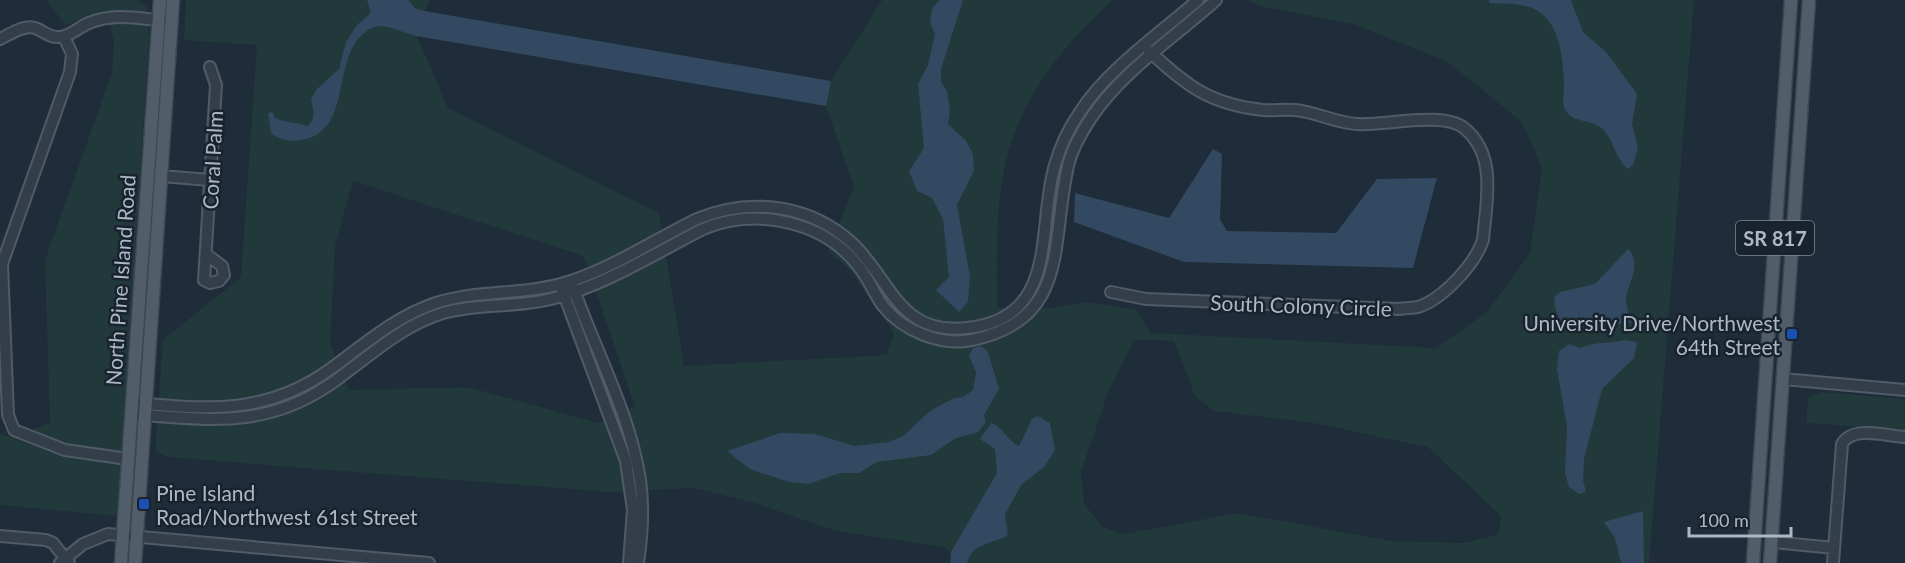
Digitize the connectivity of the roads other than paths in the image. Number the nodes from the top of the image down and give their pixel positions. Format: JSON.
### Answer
{"nodes":[{"id":1,"x":160,"y":0,"type":"edge"},
{"id":2,"x":173,"y":0,"type":"edge"},
{"id":3,"x":1198,"y":0,"type":"edge"},
{"id":4,"x":1216,"y":0,"type":"edge"},
{"id":5,"x":1791,"y":0,"type":"edge"},
{"id":6,"x":1809,"y":0,"type":"edge"},
{"id":7,"x":1186,"y":10,"type":"junction"},
{"id":8,"x":1195,"y":19,"type":"junction"},
{"id":9,"x":158,"y":21,"type":"junction"},
{"id":10,"x":172,"y":22,"type":"junction"},
{"id":11,"x":1806,"y":36,"type":"junction"},
{"id":12,"x":64,"y":37,"type":"junction"},
{"id":13,"x":0,"y":39,"type":"edge"},
{"id":14,"x":1145,"y":46,"type":"junction"},
{"id":15,"x":1788,"y":48,"type":"junction"},
{"id":16,"x":1153,"y":54,"type":"junction"},
{"id":17,"x":210,"y":67,"type":"dead end"},
{"id":18,"x":1781,"y":145,"type":"junction"},
{"id":19,"x":1780,"y":164,"type":"junction"},
{"id":20,"x":1797,"y":170,"type":"junction"},
{"id":21,"x":161,"y":176,"type":"junction"},
{"id":22,"x":210,"y":180,"type":"junction"},
{"id":23,"x":1795,"y":198,"type":"junction"},
{"id":24,"x":206,"y":254,"type":"dead end"},
{"id":25,"x":1053,"y":271,"type":"junction"},
{"id":26,"x":1036,"y":278,"type":"junction"},
{"id":27,"x":565,"y":282,"type":"junction"},
{"id":28,"x":1111,"y":292,"type":"dead end"},
{"id":29,"x":569,"y":294,"type":"junction"},
{"id":30,"x":1768,"y":340,"type":"junction"},
{"id":31,"x":1783,"y":379,"type":"junction"},
{"id":32,"x":3,"y":387,"type":"edge"},
{"id":33,"x":1905,"y":390,"type":"edge"},
{"id":34,"x":131,"y":409,"type":"junction"},
{"id":35,"x":145,"y":410,"type":"junction"},
{"id":36,"x":1762,"y":422,"type":"junction"},
{"id":37,"x":1905,"y":437,"type":"edge"},
{"id":38,"x":128,"y":459,"type":"junction"},
{"id":39,"x":1777,"y":466,"type":"junction"},
{"id":40,"x":0,"y":536,"type":"edge"},
{"id":41,"x":123,"y":536,"type":"junction"},
{"id":42,"x":136,"y":538,"type":"junction"},
{"id":43,"x":1772,"y":542,"type":"junction"},
{"id":44,"x":1834,"y":548,"type":"junction"},
{"id":45,"x":65,"y":562,"type":"edge"},
{"id":46,"x":121,"y":563,"type":"edge"},
{"id":47,"x":135,"y":563,"type":"edge"},
{"id":48,"x":429,"y":563,"type":"edge"},
{"id":49,"x":629,"y":563,"type":"edge"},
{"id":50,"x":638,"y":563,"type":"edge"},
{"id":51,"x":1753,"y":563,"type":"edge"},
{"id":52,"x":1770,"y":563,"type":"edge"},
{"id":53,"x":1833,"y":563,"type":"edge"}],
"edges":[{"from":1,"to":9,"type":"main road","name":"North Pine Island Road"},
{"from":2,"to":10,"type":"main road","name":"North Pine Island Road"},
{"from":3,"to":7,"type":"street"},
{"from":4,"to":8,"type":"street"},
{"from":5,"to":15,"type":"main road","number":"SR 817"},
{"from":6,"to":11,"type":"main road","number":"SR 817"},
{"from":7,"to":8,"type":"street"},
{"from":7,"to":14,"type":"street"},
{"from":8,"to":16,"type":"street"},
{"from":9,"to":10,"type":"street"},
{"from":9,"to":12,"type":"street"},
{"from":9,"to":34,"type":"main road","name":"North Pine Island Road"},
{"from":10,"to":21,"type":"main road","name":"North Pine Island Road"},
{"from":11,"to":15,"type":"main road"},
{"from":11,"to":20,"type":"main road","number":"SR 817"},
{"from":12,"to":13,"type":"street"},
{"from":12,"to":32,"type":"street"},
{"from":14,"to":16,"type":"street"},
{"from":14,"to":26,"type":"street"},
{"from":15,"to":18,"type":"main road","number":"SR 817"},
{"from":16,"to":25,"type":"street"},
{"from":16,"to":28,"type":"street","name":"South Colony Circle"},
{"from":17,"to":22,"type":"street","name":"Coral Palm"},
{"from":18,"to":19,"type":"main road","number":"SR 817"},
{"from":18,"to":20,"type":"main road"},
{"from":19,"to":23,"type":"main road"},
{"from":19,"to":30,"type":"main road","number":"SR 817"},
{"from":20,"to":23,"type":"main road","number":"SR 817"},
{"from":21,"to":22,"type":"street"},
{"from":21,"to":35,"type":"main road","name":"North Pine Island Road"},
{"from":22,"to":24,"type":"street","name":"Coral Palm"},
{"from":23,"to":31,"type":"main road","number":"SR 817"},
{"from":25,"to":26,"type":"street"},
{"from":25,"to":29,"type":"street"},
{"from":26,"to":27,"type":"street"},
{"from":27,"to":29,"type":"street"},
{"from":27,"to":35,"type":"street"},
{"from":29,"to":35,"type":"street"},
{"from":29,"to":49,"type":"street"},
{"from":29,"to":50,"type":"street"},
{"from":30,"to":31,"type":"main road"},
{"from":30,"to":36,"type":"main road","number":"SR 817"},
{"from":31,"to":33,"type":"street"},
{"from":31,"to":39,"type":"main road","number":"SR 817"},
{"from":32,"to":38,"type":"street"},
{"from":34,"to":35,"type":"street"},
{"from":34,"to":38,"type":"main road","name":"North Pine Island Road"},
{"from":35,"to":42,"type":"main road","name":"North Pine Island Road"},
{"from":36,"to":39,"type":"main road"},
{"from":36,"to":51,"type":"main road","number":"SR 817"},
{"from":37,"to":44,"type":"street"},
{"from":38,"to":41,"type":"main road","name":"North Pine Island Road"},
{"from":39,"to":43,"type":"main road","number":"SR 817"},
{"from":40,"to":45,"type":"street"},
{"from":41,"to":42,"type":"street"},
{"from":41,"to":45,"type":"street"},
{"from":41,"to":46,"type":"main road","name":"North Pine Island Road"},
{"from":42,"to":47,"type":"main road","name":"North Pine Island Road"},
{"from":42,"to":48,"type":"street"},
{"from":43,"to":44,"type":"street"},
{"from":43,"to":52,"type":"main road","number":"SR 817"},
{"from":44,"to":53,"type":"street"}]}
